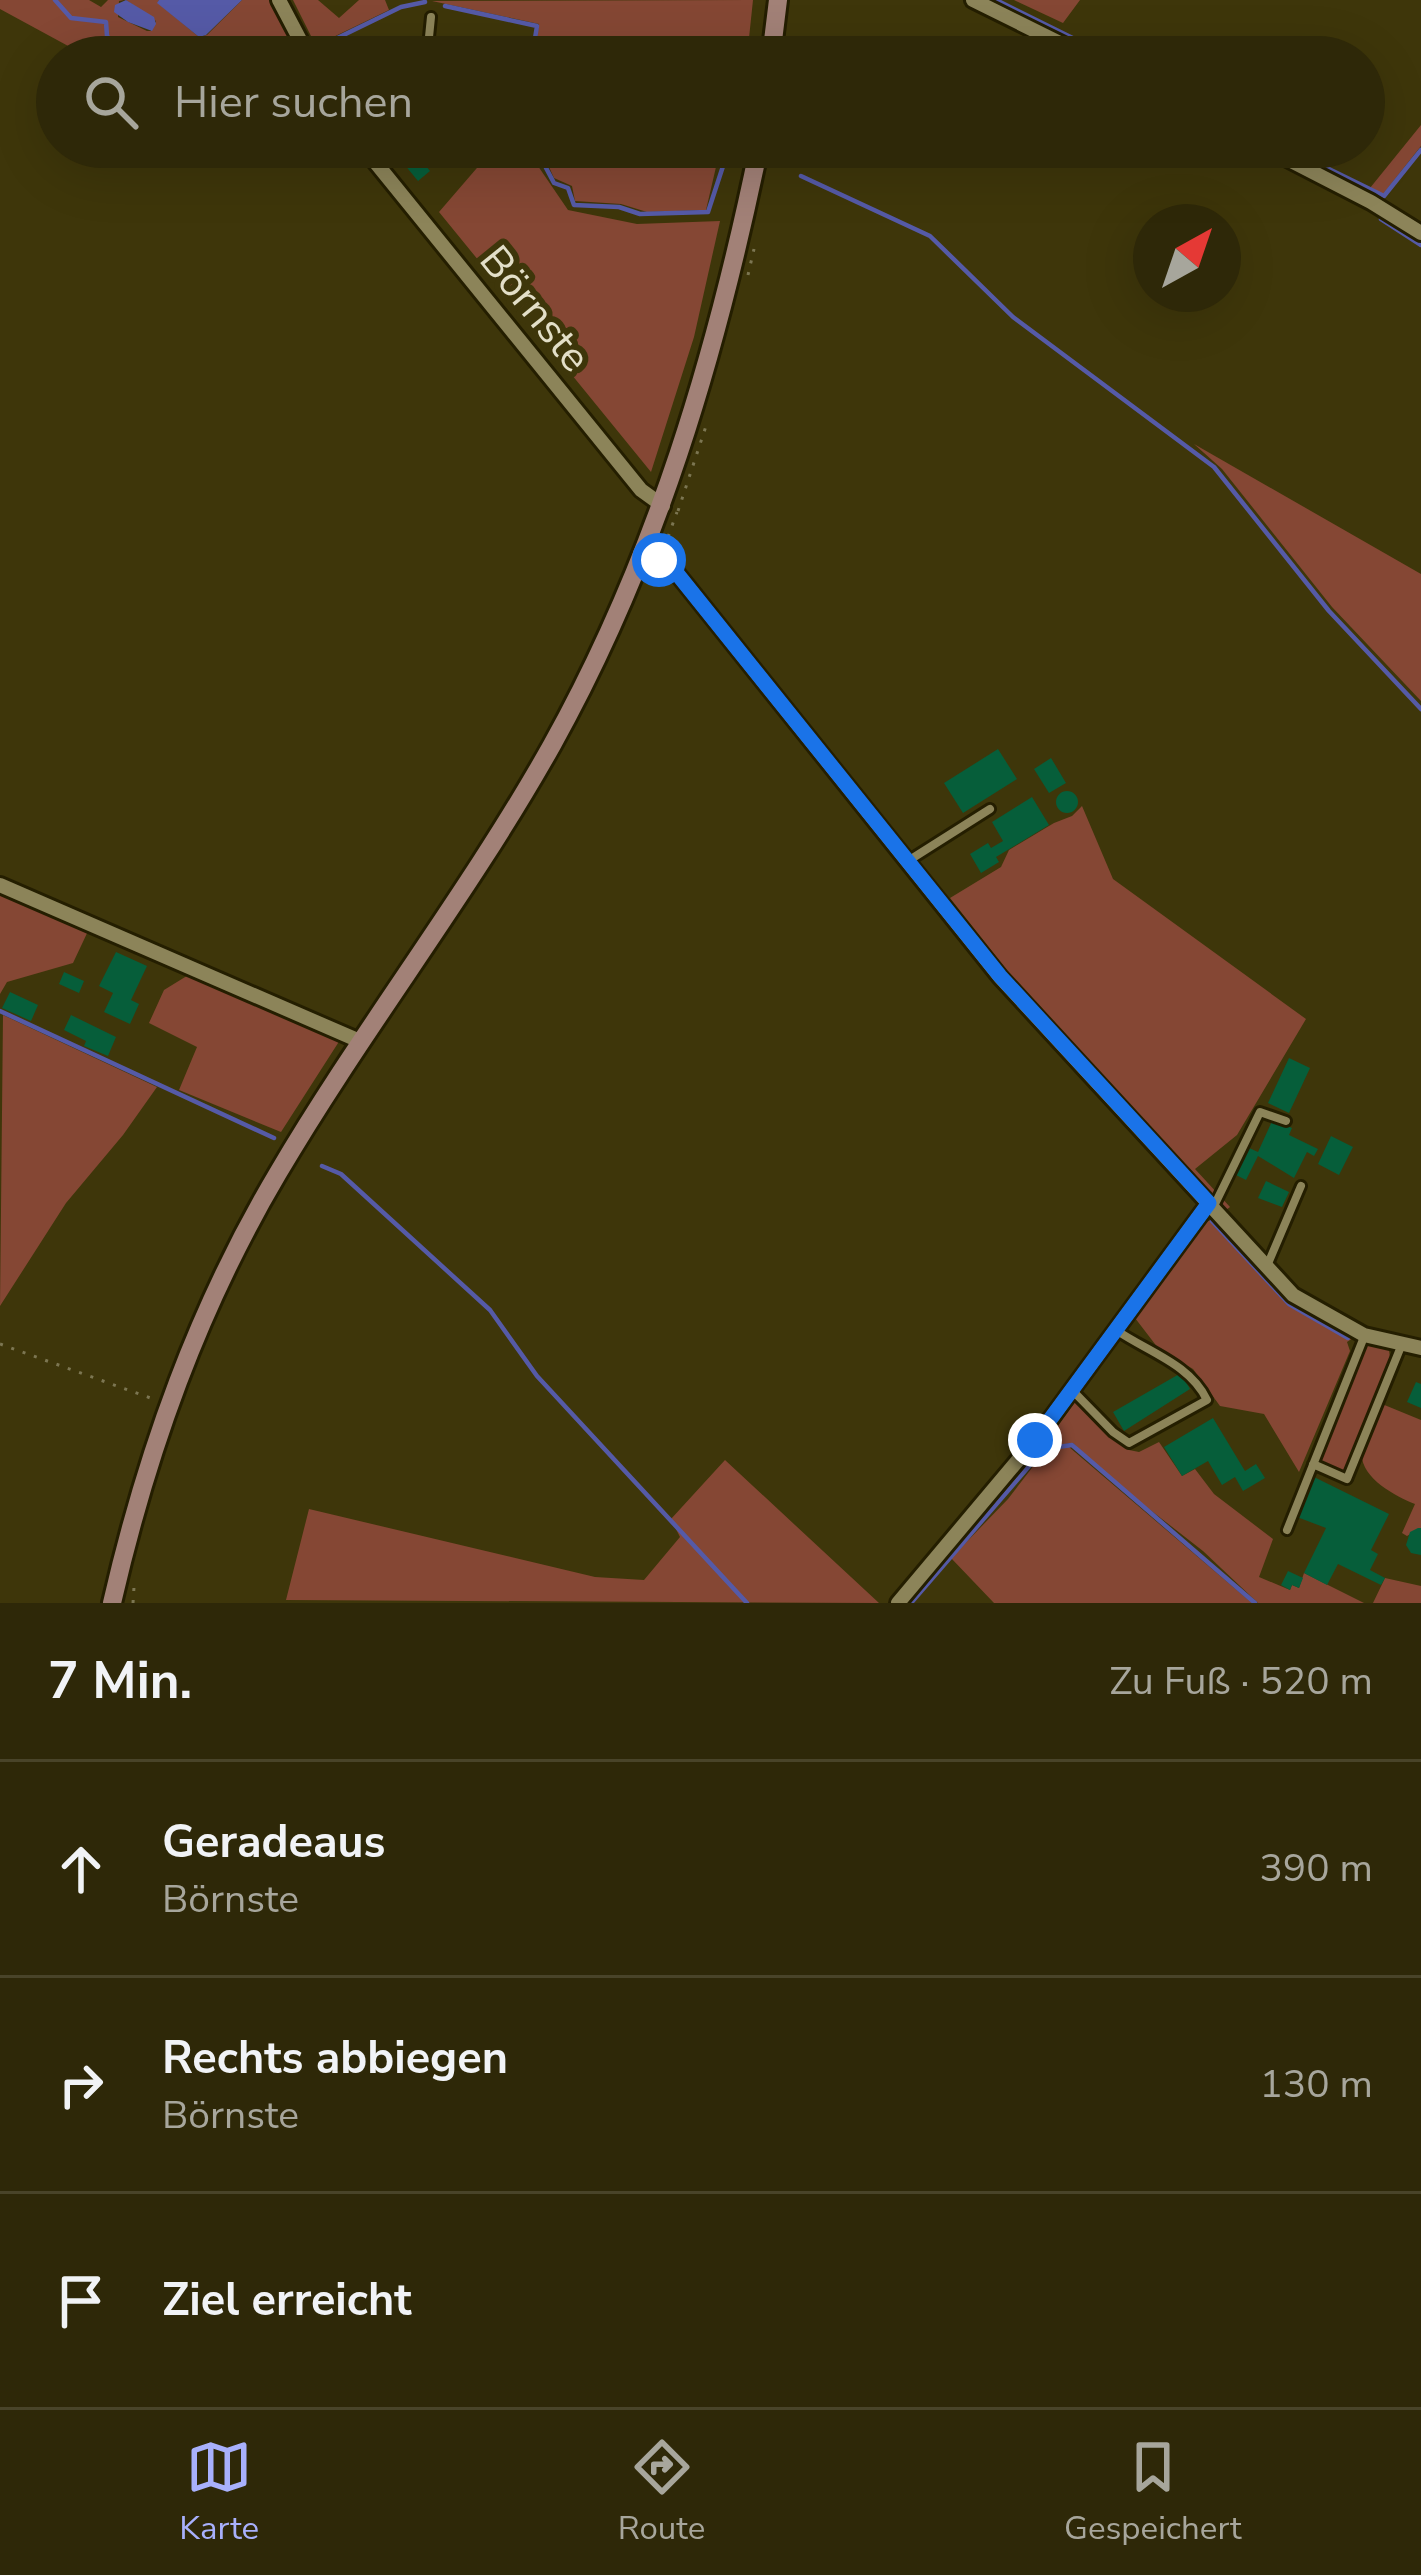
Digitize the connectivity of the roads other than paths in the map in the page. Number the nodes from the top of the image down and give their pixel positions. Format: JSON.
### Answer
{"nodes":[{"id":1,"x":279,"y":0,"type":"edge"},
{"id":2,"x":778,"y":0,"type":"edge"},
{"id":3,"x":973,"y":0,"type":"edge"},
{"id":4,"x":431,"y":17,"type":"dead end"},
{"id":5,"x":298,"y":36,"type":"edge"},
{"id":6,"x":429,"y":36,"type":"edge"},
{"id":7,"x":774,"y":36,"type":"edge"},
{"id":8,"x":1046,"y":36,"type":"edge"},
{"id":9,"x":382,"y":168,"type":"edge"},
{"id":10,"x":754,"y":168,"type":"edge"},
{"id":11,"x":1305,"y":168,"type":"edge"},
{"id":12,"x":1421,"y":233,"type":"edge"},
{"id":13,"x":663,"y":506,"type":"junction"},
{"id":14,"x":645,"y":553,"type":"junction"},
{"id":15,"x":989,"y":809,"type":"dead end"},
{"id":16,"x":908,"y":861,"type":"junction"},
{"id":17,"x":0,"y":885,"type":"edge"},
{"id":18,"x":362,"y":1042,"type":"junction"},
{"id":19,"x":1286,"y":1121,"type":"dead end"},
{"id":20,"x":1301,"y":1186,"type":"dead end"},
{"id":21,"x":1211,"y":1205,"type":"junction"},
{"id":22,"x":1267,"y":1266,"type":"junction"},
{"id":23,"x":1117,"y":1330,"type":"junction"},
{"id":24,"x":1364,"y":1336,"type":"junction"},
{"id":25,"x":1402,"y":1344,"type":"junction"},
{"id":26,"x":1421,"y":1348,"type":"edge"},
{"id":27,"x":1072,"y":1390,"type":"junction"},
{"id":28,"x":1313,"y":1464,"type":"junction"},
{"id":29,"x":1287,"y":1530,"type":"dead end"},
{"id":30,"x":112,"y":1603,"type":"edge"},
{"id":31,"x":898,"y":1603,"type":"edge"}],
"edges":[{"from":1,"to":5,"type":"street"},
{"from":2,"to":7,"type":"main road"},
{"from":3,"to":8,"type":"street"},
{"from":4,"to":6,"type":"lane"},
{"from":9,"to":13,"type":"street","name":"Börnste"},
{"from":10,"to":13,"type":"main road"},
{"from":11,"to":12,"type":"street"},
{"from":13,"to":14,"type":"main road"},
{"from":14,"to":16,"type":"street"},
{"from":14,"to":18,"type":"main road"},
{"from":15,"to":16,"type":"lane"},
{"from":16,"to":21,"type":"street"},
{"from":17,"to":18,"type":"street"},
{"from":18,"to":30,"type":"main road"},
{"from":19,"to":21,"type":"lane"},
{"from":20,"to":22,"type":"lane"},
{"from":21,"to":22,"type":"street"},
{"from":21,"to":23,"type":"street"},
{"from":22,"to":24,"type":"street"},
{"from":23,"to":27,"type":"street"},
{"from":23,"to":27,"type":"lane"},
{"from":24,"to":25,"type":"street"},
{"from":24,"to":28,"type":"lane"},
{"from":25,"to":26,"type":"street"},
{"from":25,"to":28,"type":"lane"},
{"from":27,"to":31,"type":"street"},
{"from":28,"to":29,"type":"lane"}]}
